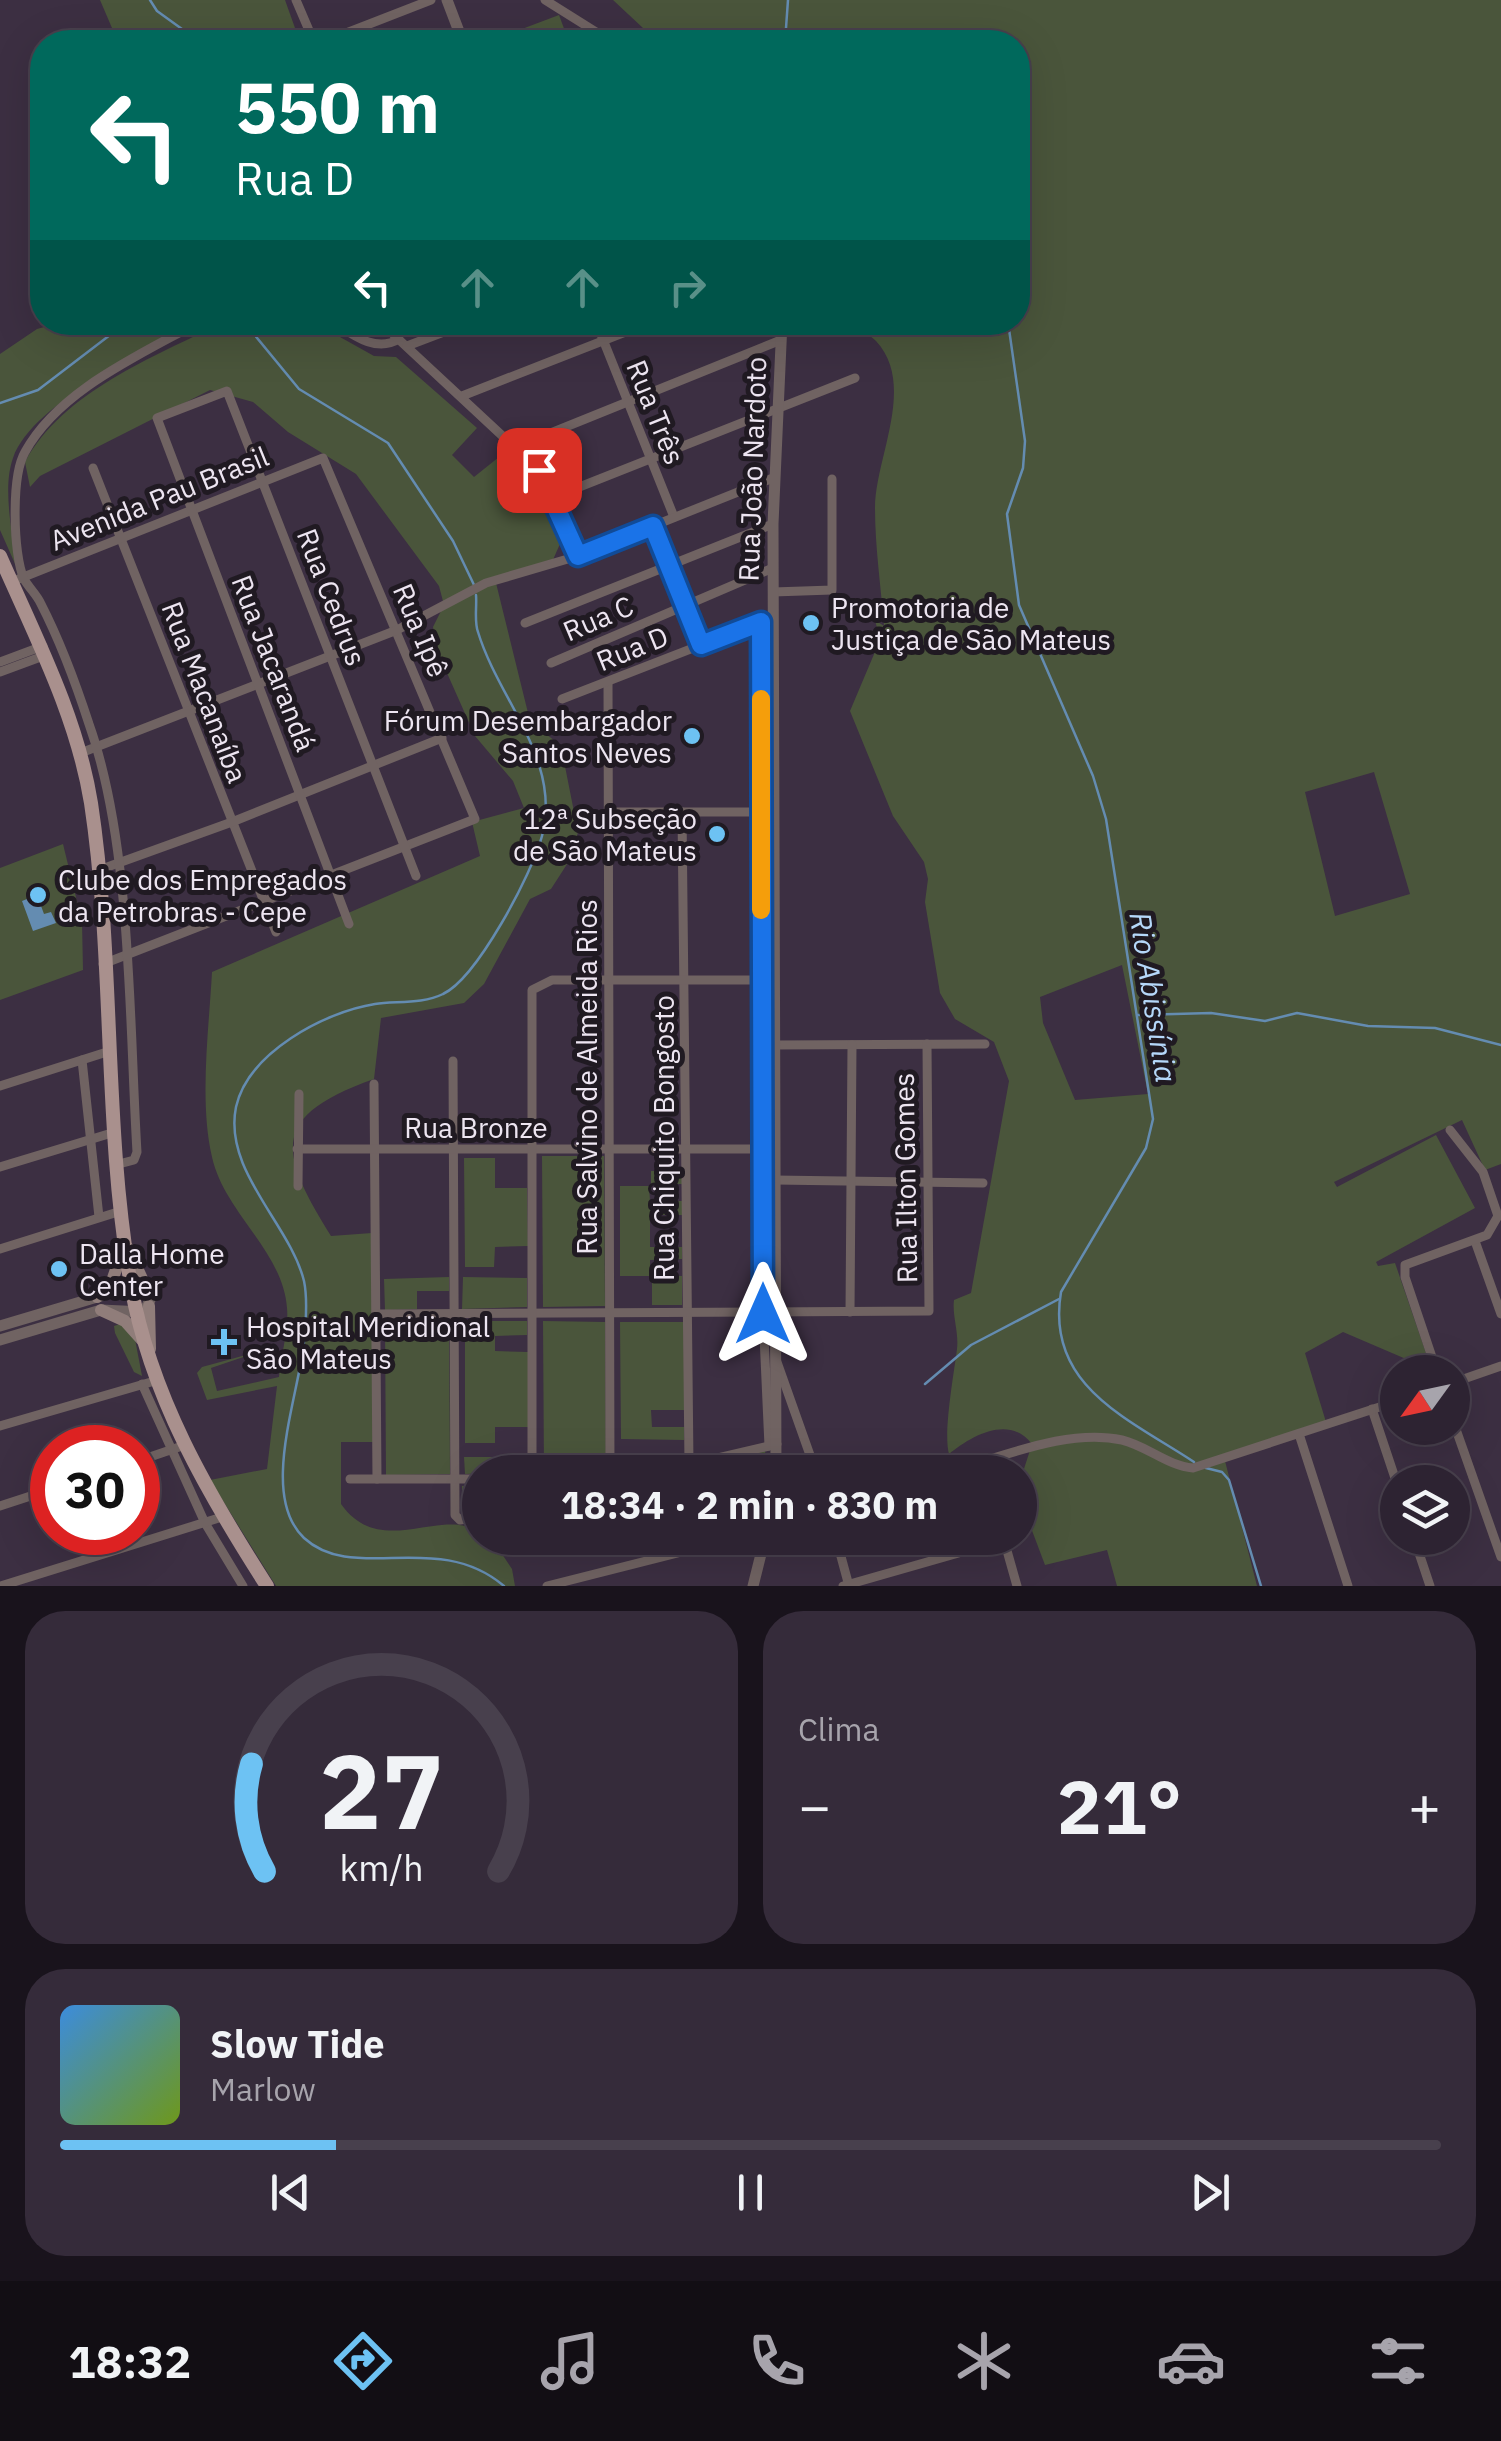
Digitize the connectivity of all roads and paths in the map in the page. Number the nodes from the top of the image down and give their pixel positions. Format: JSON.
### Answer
{"nodes":[{"id":1,"x":296,"y":0,"type":"edge"},
{"id":2,"x":432,"y":0,"type":"edge"},
{"id":3,"x":446,"y":0,"type":"edge"},
{"id":4,"x":545,"y":0,"type":"edge"},
{"id":5,"x":309,"y":30,"type":"edge"},
{"id":6,"x":354,"y":30,"type":"edge"},
{"id":7,"x":459,"y":30,"type":"edge"},
{"id":8,"x":593,"y":30,"type":"edge"},
{"id":9,"x":175,"y":335,"type":"edge"},
{"id":10,"x":358,"y":335,"type":"edge"},
{"id":11,"x":395,"y":335,"type":"edge"},
{"id":12,"x":426,"y":335,"type":"edge"},
{"id":13,"x":601,"y":335,"type":"edge"},
{"id":14,"x":618,"y":335,"type":"edge"},
{"id":15,"x":781,"y":335,"type":"edge"},
{"id":16,"x":781,"y":340,"type":"junction"},
{"id":17,"x":603,"y":341,"type":"junction"},
{"id":18,"x":403,"y":342,"type":"junction"},
{"id":19,"x":855,"y":378,"type":"dead end"},
{"id":20,"x":462,"y":396,"type":"junction"},
{"id":21,"x":627,"y":400,"type":"junction"},
{"id":22,"x":776,"y":410,"type":"junction"},
{"id":23,"x":156,"y":418,"type":"joint"},
{"id":24,"x":516,"y":447,"type":"junction"},
{"id":25,"x":324,"y":458,"type":"joint"},
{"id":26,"x":650,"y":458,"type":"junction"},
{"id":27,"x":94,"y":468,"type":"dead end"},
{"id":28,"x":773,"y":478,"type":"junction"},
{"id":29,"x":262,"y":480,"type":"junction"},
{"id":30,"x":832,"y":480,"type":"dead end"},
{"id":31,"x":554,"y":497,"type":"junction"},
{"id":32,"x":190,"y":508,"type":"junction"},
{"id":33,"x":674,"y":518,"type":"junction"},
{"id":34,"x":772,"y":524,"type":"junction"},
{"id":35,"x":653,"y":526,"type":"junction"},
{"id":36,"x":120,"y":536,"type":"junction"},
{"id":37,"x":0,"y":556,"type":"edge"},
{"id":38,"x":578,"y":556,"type":"junction"},
{"id":39,"x":669,"y":566,"type":"junction"},
{"id":40,"x":773,"y":568,"type":"junction"},
{"id":41,"x":17,"y":579,"type":"junction"},
{"id":42,"x":773,"y":592,"type":"junction"},
{"id":43,"x":684,"y":606,"type":"junction"},
{"id":44,"x":767,"y":619,"type":"junction"},
{"id":45,"x":525,"y":623,"type":"dead end"},
{"id":46,"x":397,"y":630,"type":"junction"},
{"id":47,"x":701,"y":645,"type":"junction"},
{"id":48,"x":44,"y":650,"type":"junction"},
{"id":49,"x":330,"y":656,"type":"junction"},
{"id":50,"x":0,"y":662,"type":"edge"},
{"id":51,"x":551,"y":663,"type":"dead end"},
{"id":52,"x":0,"y":672,"type":"edge"},
{"id":53,"x":608,"y":682,"type":"junction"},
{"id":54,"x":258,"y":684,"type":"junction"},
{"id":55,"x":562,"y":700,"type":"dead end"},
{"id":56,"x":189,"y":711,"type":"junction"},
{"id":57,"x":442,"y":738,"type":"junction"},
{"id":58,"x":96,"y":747,"type":"junction"},
{"id":59,"x":78,"y":754,"type":"junction"},
{"id":60,"x":374,"y":766,"type":"junction"},
{"id":61,"x":300,"y":795,"type":"junction"},
{"id":62,"x":609,"y":812,"type":"junction"},
{"id":63,"x":682,"y":812,"type":"junction"},
{"id":64,"x":766,"y":812,"type":"junction"},
{"id":65,"x":232,"y":822,"type":"junction"},
{"id":66,"x":405,"y":846,"type":"junction"},
{"id":67,"x":118,"y":863,"type":"junction"},
{"id":68,"x":99,"y":870,"type":"junction"},
{"id":69,"x":330,"y":876,"type":"junction"},
{"id":70,"x":416,"y":876,"type":"dead end"},
{"id":71,"x":263,"y":902,"type":"junction"},
{"id":72,"x":349,"y":924,"type":"dead end"},
{"id":73,"x":276,"y":932,"type":"dead end"},
{"id":74,"x":124,"y":956,"type":"junction"},
{"id":75,"x":103,"y":964,"type":"junction"},
{"id":76,"x":685,"y":980,"type":"junction"},
{"id":77,"x":768,"y":980,"type":"junction"},
{"id":78,"x":608,"y":981,"type":"junction"},
{"id":79,"x":926,"y":1044,"type":"junction"},
{"id":80,"x":985,"y":1044,"type":"dead end"},
{"id":81,"x":774,"y":1045,"type":"junction"},
{"id":82,"x":852,"y":1045,"type":"junction"},
{"id":83,"x":110,"y":1051,"type":"junction"},
{"id":84,"x":82,"y":1060,"type":"junction"},
{"id":85,"x":453,"y":1061,"type":"dead end"},
{"id":86,"x":374,"y":1084,"type":"dead end"},
{"id":87,"x":0,"y":1086,"type":"edge"},
{"id":88,"x":298,"y":1094,"type":"dead end"},
{"id":89,"x":1450,"y":1130,"type":"dead end"},
{"id":90,"x":116,"y":1132,"type":"junction"},
{"id":91,"x":90,"y":1140,"type":"junction"},
{"id":92,"x":609,"y":1148,"type":"junction"},
{"id":93,"x":297,"y":1149,"type":"junction"},
{"id":94,"x":769,"y":1149,"type":"junction"},
{"id":95,"x":373,"y":1150,"type":"junction"},
{"id":96,"x":454,"y":1150,"type":"junction"},
{"id":97,"x":530,"y":1150,"type":"junction"},
{"id":98,"x":687,"y":1150,"type":"junction"},
{"id":99,"x":119,"y":1164,"type":"junction"},
{"id":100,"x":0,"y":1167,"type":"edge"},
{"id":101,"x":775,"y":1180,"type":"junction"},
{"id":102,"x":851,"y":1180,"type":"junction"},
{"id":103,"x":928,"y":1181,"type":"junction"},
{"id":104,"x":983,"y":1182,"type":"dead end"},
{"id":105,"x":298,"y":1186,"type":"dead end"},
{"id":106,"x":1497,"y":1192,"type":"edge"},
{"id":107,"x":121,"y":1211,"type":"junction"},
{"id":108,"x":99,"y":1218,"type":"junction"},
{"id":109,"x":1475,"y":1240,"type":"junction"},
{"id":110,"x":124,"y":1241,"type":"junction"},
{"id":111,"x":0,"y":1249,"type":"edge"},
{"id":112,"x":131,"y":1287,"type":"junction"},
{"id":113,"x":99,"y":1303,"type":"junction"},
{"id":114,"x":145,"y":1304,"type":"junction"},
{"id":115,"x":686,"y":1312,"type":"junction"},
{"id":116,"x":850,"y":1312,"type":"junction"},
{"id":117,"x":609,"y":1313,"type":"junction"},
{"id":118,"x":376,"y":1314,"type":"junction"},
{"id":119,"x":453,"y":1314,"type":"junction"},
{"id":120,"x":532,"y":1314,"type":"junction"},
{"id":121,"x":770,"y":1314,"type":"junction"},
{"id":122,"x":1501,"y":1314,"type":"edge"},
{"id":123,"x":0,"y":1326,"type":"edge"},
{"id":124,"x":0,"y":1340,"type":"edge"},
{"id":125,"x":150,"y":1352,"type":"junction"},
{"id":126,"x":1431,"y":1355,"type":"edge"},
{"id":127,"x":776,"y":1360,"type":"junction"},
{"id":128,"x":1501,"y":1366,"type":"edge"},
{"id":129,"x":1470,"y":1376,"type":"edge"},
{"id":130,"x":158,"y":1380,"type":"junction"},
{"id":131,"x":142,"y":1384,"type":"junction"},
{"id":132,"x":1380,"y":1407,"type":"edge"},
{"id":133,"x":1372,"y":1409,"type":"junction"},
{"id":134,"x":0,"y":1426,"type":"edge"},
{"id":135,"x":1299,"y":1434,"type":"junction"},
{"id":136,"x":773,"y":1445,"type":"junction"},
{"id":137,"x":1462,"y":1445,"type":"edge"},
{"id":138,"x":185,"y":1446,"type":"junction"},
{"id":139,"x":169,"y":1450,"type":"junction"},
{"id":140,"x":160,"y":1453,"type":"edge"},
{"id":141,"x":532,"y":1455,"type":"edge"},
{"id":142,"x":610,"y":1455,"type":"edge"},
{"id":143,"x":688,"y":1455,"type":"edge"},
{"id":144,"x":728,"y":1455,"type":"edge"},
{"id":145,"x":774,"y":1455,"type":"edge"},
{"id":146,"x":810,"y":1455,"type":"edge"},
{"id":147,"x":1009,"y":1455,"type":"edge"},
{"id":148,"x":1390,"y":1465,"type":"edge"},
{"id":149,"x":454,"y":1478,"type":"junction"},
{"id":150,"x":462,"y":1478,"type":"edge"},
{"id":151,"x":377,"y":1479,"type":"junction"},
{"id":152,"x":350,"y":1480,"type":"dead end"},
{"id":153,"x":30,"y":1496,"type":"edge"},
{"id":154,"x":0,"y":1506,"type":"edge"},
{"id":155,"x":222,"y":1517,"type":"junction"},
{"id":156,"x":462,"y":1520,"type":"edge"},
{"id":157,"x":206,"y":1524,"type":"junction"},
{"id":158,"x":670,"y":1555,"type":"edge"},
{"id":159,"x":761,"y":1555,"type":"edge"},
{"id":160,"x":840,"y":1555,"type":"edge"},
{"id":161,"x":1420,"y":1555,"type":"edge"},
{"id":162,"x":1501,"y":1557,"type":"edge"},
{"id":163,"x":847,"y":1585,"type":"edge"},
{"id":164,"x":1,"y":1586,"type":"edge"},
{"id":165,"x":244,"y":1586,"type":"edge"},
{"id":166,"x":267,"y":1586,"type":"edge"},
{"id":167,"x":548,"y":1586,"type":"edge"},
{"id":168,"x":753,"y":1586,"type":"edge"},
{"id":169,"x":1017,"y":1586,"type":"edge"},
{"id":170,"x":1348,"y":1586,"type":"edge"},
{"id":171,"x":1430,"y":1586,"type":"edge"}],
"edges":[{"from":1,"to":5,"type":"street"},
{"from":2,"to":6,"type":"street"},
{"from":3,"to":7,"type":"street"},
{"from":4,"to":8,"type":"street"},
{"from":9,"to":41,"type":"street"},
{"from":10,"to":18,"type":"street"},
{"from":11,"to":18,"type":"street"},
{"from":12,"to":18,"type":"street"},
{"from":13,"to":17,"type":"street","name":"Rua Três"},
{"from":14,"to":17,"type":"street"},
{"from":15,"to":16,"type":"street","name":"Rua João Nardoto"},
{"from":16,"to":21,"type":"street"},
{"from":16,"to":22,"type":"street","name":"Rua João Nardoto"},
{"from":17,"to":20,"type":"street"},
{"from":17,"to":21,"type":"street","name":"Rua Três"},
{"from":18,"to":20,"type":"street"},
{"from":19,"to":22,"type":"street"},
{"from":20,"to":24,"type":"street"},
{"from":21,"to":24,"type":"street"},
{"from":21,"to":26,"type":"street","name":"Rua Três"},
{"from":22,"to":26,"type":"street"},
{"from":22,"to":28,"type":"street","name":"Rua João Nardoto"},
{"from":23,"to":29,"type":"street","name":"Rua Cedrus"},
{"from":23,"to":32,"type":"street","name":"Rua Jacarandá"},
{"from":24,"to":31,"type":"street"},
{"from":25,"to":29,"type":"street","name":"Avenida Pau Brasil"},
{"from":25,"to":46,"type":"street","name":"Rua Ipê"},
{"from":26,"to":31,"type":"street"},
{"from":26,"to":33,"type":"street","name":"Rua Três"},
{"from":27,"to":36,"type":"street","name":"Rua Macanaíba"},
{"from":28,"to":33,"type":"street"},
{"from":28,"to":34,"type":"street","name":"Rua João Nardoto"},
{"from":29,"to":32,"type":"street","name":"Avenida Pau Brasil"},
{"from":29,"to":49,"type":"street","name":"Rua Cedrus"},
{"from":30,"to":42,"type":"street"},
{"from":31,"to":38,"type":"street"},
{"from":32,"to":36,"type":"street","name":"Avenida Pau Brasil"},
{"from":32,"to":54,"type":"street","name":"Rua Jacarandá"},
{"from":33,"to":35,"type":"street"},
{"from":34,"to":39,"type":"street"},
{"from":34,"to":40,"type":"street","name":"Rua João Nardoto"},
{"from":35,"to":38,"type":"street"},
{"from":35,"to":39,"type":"street"},
{"from":36,"to":41,"type":"street","name":"Avenida Pau Brasil"},
{"from":36,"to":56,"type":"street","name":"Rua Macanaíba"},
{"from":37,"to":41,"type":"main road"},
{"from":38,"to":46,"type":"street"},
{"from":39,"to":43,"type":"street"},
{"from":39,"to":45,"type":"street"},
{"from":40,"to":42,"type":"street","name":"Rua João Nardoto"},
{"from":40,"to":43,"type":"street","name":"Rua C"},
{"from":41,"to":48,"type":"main road"},
{"from":41,"to":58,"type":"street"},
{"from":42,"to":44,"type":"street","name":"Rua João Nardoto"},
{"from":43,"to":47,"type":"street"},
{"from":43,"to":51,"type":"street","name":"Rua C"},
{"from":44,"to":47,"type":"street","name":"Rua D"},
{"from":44,"to":64,"type":"street","name":"Rua João Nardoto"},
{"from":46,"to":49,"type":"street"},
{"from":46,"to":57,"type":"street","name":"Rua Ipê"},
{"from":47,"to":53,"type":"street","name":"Rua D"},
{"from":48,"to":50,"type":"street"},
{"from":48,"to":52,"type":"street"},
{"from":48,"to":59,"type":"main road"},
{"from":49,"to":54,"type":"street"},
{"from":49,"to":60,"type":"street","name":"Rua Cedrus"},
{"from":53,"to":55,"type":"street","name":"Rua D"},
{"from":53,"to":62,"type":"street","name":"Rua Salvino de Almeida Rios"},
{"from":54,"to":56,"type":"street"},
{"from":54,"to":61,"type":"street","name":"Rua Jacarandá"},
{"from":56,"to":58,"type":"street"},
{"from":56,"to":65,"type":"street","name":"Rua Macanaíba"},
{"from":57,"to":60,"type":"street"},
{"from":57,"to":66,"type":"street","name":"Rua Ipê"},
{"from":58,"to":59,"type":"street"},
{"from":58,"to":67,"type":"street"},
{"from":59,"to":68,"type":"main road"},
{"from":60,"to":61,"type":"street"},
{"from":60,"to":66,"type":"street","name":"Rua Cedrus"},
{"from":61,"to":65,"type":"street"},
{"from":61,"to":69,"type":"street","name":"Rua Jacarandá"},
{"from":62,"to":63,"type":"street"},
{"from":62,"to":78,"type":"street","name":"Rua Salvino de Almeida Rios"},
{"from":63,"to":64,"type":"street"},
{"from":63,"to":76,"type":"street","name":"Rua Chiquito Bongosto"},
{"from":64,"to":77,"type":"street","name":"Rua João Nardoto"},
{"from":65,"to":67,"type":"street"},
{"from":65,"to":71,"type":"street","name":"Rua Macanaíba"},
{"from":66,"to":69,"type":"street"},
{"from":66,"to":70,"type":"street","name":"Rua Cedrus"},
{"from":67,"to":68,"type":"street"},
{"from":67,"to":74,"type":"street"},
{"from":68,"to":75,"type":"main road"},
{"from":69,"to":71,"type":"street"},
{"from":69,"to":72,"type":"street","name":"Rua Jacarandá"},
{"from":71,"to":73,"type":"street","name":"Rua Macanaíba"},
{"from":71,"to":74,"type":"street"},
{"from":74,"to":75,"type":"street"},
{"from":74,"to":99,"type":"street"},
{"from":75,"to":83,"type":"main road"},
{"from":76,"to":77,"type":"street"},
{"from":76,"to":78,"type":"street"},
{"from":76,"to":98,"type":"street","name":"Rua Chiquito Bongosto"},
{"from":77,"to":81,"type":"street","name":"Rua João Nardoto"},
{"from":77,"to":94,"type":"street"},
{"from":78,"to":92,"type":"street","name":"Rua Salvino de Almeida Rios"},
{"from":78,"to":97,"type":"street"},
{"from":79,"to":80,"type":"street"},
{"from":79,"to":82,"type":"street"},
{"from":79,"to":103,"type":"street","name":"Rua Ilton Gomes"},
{"from":81,"to":82,"type":"street"},
{"from":81,"to":94,"type":"street","name":"Rua João Nardoto"},
{"from":82,"to":102,"type":"street"},
{"from":83,"to":84,"type":"street"},
{"from":83,"to":90,"type":"main road"},
{"from":84,"to":87,"type":"street"},
{"from":84,"to":91,"type":"street"},
{"from":85,"to":96,"type":"street"},
{"from":86,"to":95,"type":"street"},
{"from":88,"to":93,"type":"street"},
{"from":89,"to":106,"type":"street"},
{"from":90,"to":91,"type":"street"},
{"from":90,"to":99,"type":"main road"},
{"from":91,"to":100,"type":"street"},
{"from":91,"to":108,"type":"street"},
{"from":92,"to":97,"type":"street","name":"Rua Bronze"},
{"from":92,"to":98,"type":"street","name":"Rua Bronze"},
{"from":92,"to":117,"type":"street","name":"Rua Salvino de Almeida Rios"},
{"from":93,"to":95,"type":"street","name":"Rua Bronze"},
{"from":93,"to":105,"type":"street"},
{"from":94,"to":98,"type":"street","name":"Rua Bronze"},
{"from":94,"to":101,"type":"street","name":"Rua João Nardoto"},
{"from":94,"to":121,"type":"street"},
{"from":95,"to":96,"type":"street","name":"Rua Bronze"},
{"from":95,"to":118,"type":"street"},
{"from":96,"to":97,"type":"street","name":"Rua Bronze"},
{"from":96,"to":119,"type":"street"},
{"from":97,"to":120,"type":"street"},
{"from":98,"to":115,"type":"street","name":"Rua Chiquito Bongosto"},
{"from":99,"to":107,"type":"main road"},
{"from":101,"to":102,"type":"street"},
{"from":101,"to":121,"type":"street","name":"Rua João Nardoto"},
{"from":102,"to":103,"type":"street"},
{"from":102,"to":116,"type":"street"},
{"from":103,"to":104,"type":"street"},
{"from":103,"to":116,"type":"street","name":"Rua Ilton Gomes"},
{"from":106,"to":109,"type":"street"},
{"from":107,"to":108,"type":"street"},
{"from":107,"to":110,"type":"main road"},
{"from":108,"to":111,"type":"street"},
{"from":109,"to":122,"type":"street"},
{"from":109,"to":126,"type":"street"},
{"from":110,"to":112,"type":"main road"},
{"from":110,"to":113,"type":"main road"},
{"from":110,"to":114,"type":"main road"},
{"from":112,"to":113,"type":"street"},
{"from":112,"to":114,"type":"main road"},
{"from":112,"to":114,"type":"street"},
{"from":113,"to":114,"type":"street"},
{"from":113,"to":123,"type":"street"},
{"from":113,"to":124,"type":"street"},
{"from":113,"to":125,"type":"main road"},
{"from":114,"to":125,"type":"main road"},
{"from":115,"to":117,"type":"street"},
{"from":115,"to":121,"type":"street"},
{"from":115,"to":143,"type":"street","name":"Rua Chiquito Bongosto"},
{"from":116,"to":121,"type":"street"},
{"from":117,"to":120,"type":"street"},
{"from":117,"to":142,"type":"street","name":"Rua Salvino de Almeida Rios"},
{"from":118,"to":119,"type":"street"},
{"from":118,"to":151,"type":"street"},
{"from":119,"to":120,"type":"street"},
{"from":119,"to":149,"type":"street"},
{"from":120,"to":141,"type":"street"},
{"from":121,"to":127,"type":"street","name":"Rua João Nardoto"},
{"from":121,"to":136,"type":"street"},
{"from":125,"to":130,"type":"main road"},
{"from":127,"to":136,"type":"street","name":"Rua João Nardoto"},
{"from":127,"to":146,"type":"street"},
{"from":128,"to":129,"type":"street"},
{"from":130,"to":131,"type":"street"},
{"from":130,"to":138,"type":"main road"},
{"from":131,"to":134,"type":"street"},
{"from":131,"to":139,"type":"street"},
{"from":132,"to":133,"type":"street"},
{"from":133,"to":135,"type":"street"},
{"from":133,"to":148,"type":"street"},
{"from":135,"to":147,"type":"street"},
{"from":135,"to":170,"type":"street"},
{"from":136,"to":144,"type":"street"},
{"from":136,"to":145,"type":"street","name":"Rua João Nardoto"},
{"from":137,"to":162,"type":"street"},
{"from":138,"to":139,"type":"street"},
{"from":138,"to":155,"type":"main road"},
{"from":139,"to":140,"type":"street"},
{"from":139,"to":157,"type":"street"},
{"from":149,"to":150,"type":"street"},
{"from":149,"to":151,"type":"street"},
{"from":149,"to":156,"type":"street"},
{"from":151,"to":152,"type":"street"},
{"from":153,"to":154,"type":"street"},
{"from":155,"to":157,"type":"street"},
{"from":155,"to":166,"type":"main road"},
{"from":157,"to":164,"type":"street"},
{"from":157,"to":165,"type":"street"},
{"from":158,"to":167,"type":"street"},
{"from":159,"to":168,"type":"street"},
{"from":160,"to":163,"type":"street"},
{"from":161,"to":171,"type":"street"},
{"from":163,"to":169,"type":"street"}]}
